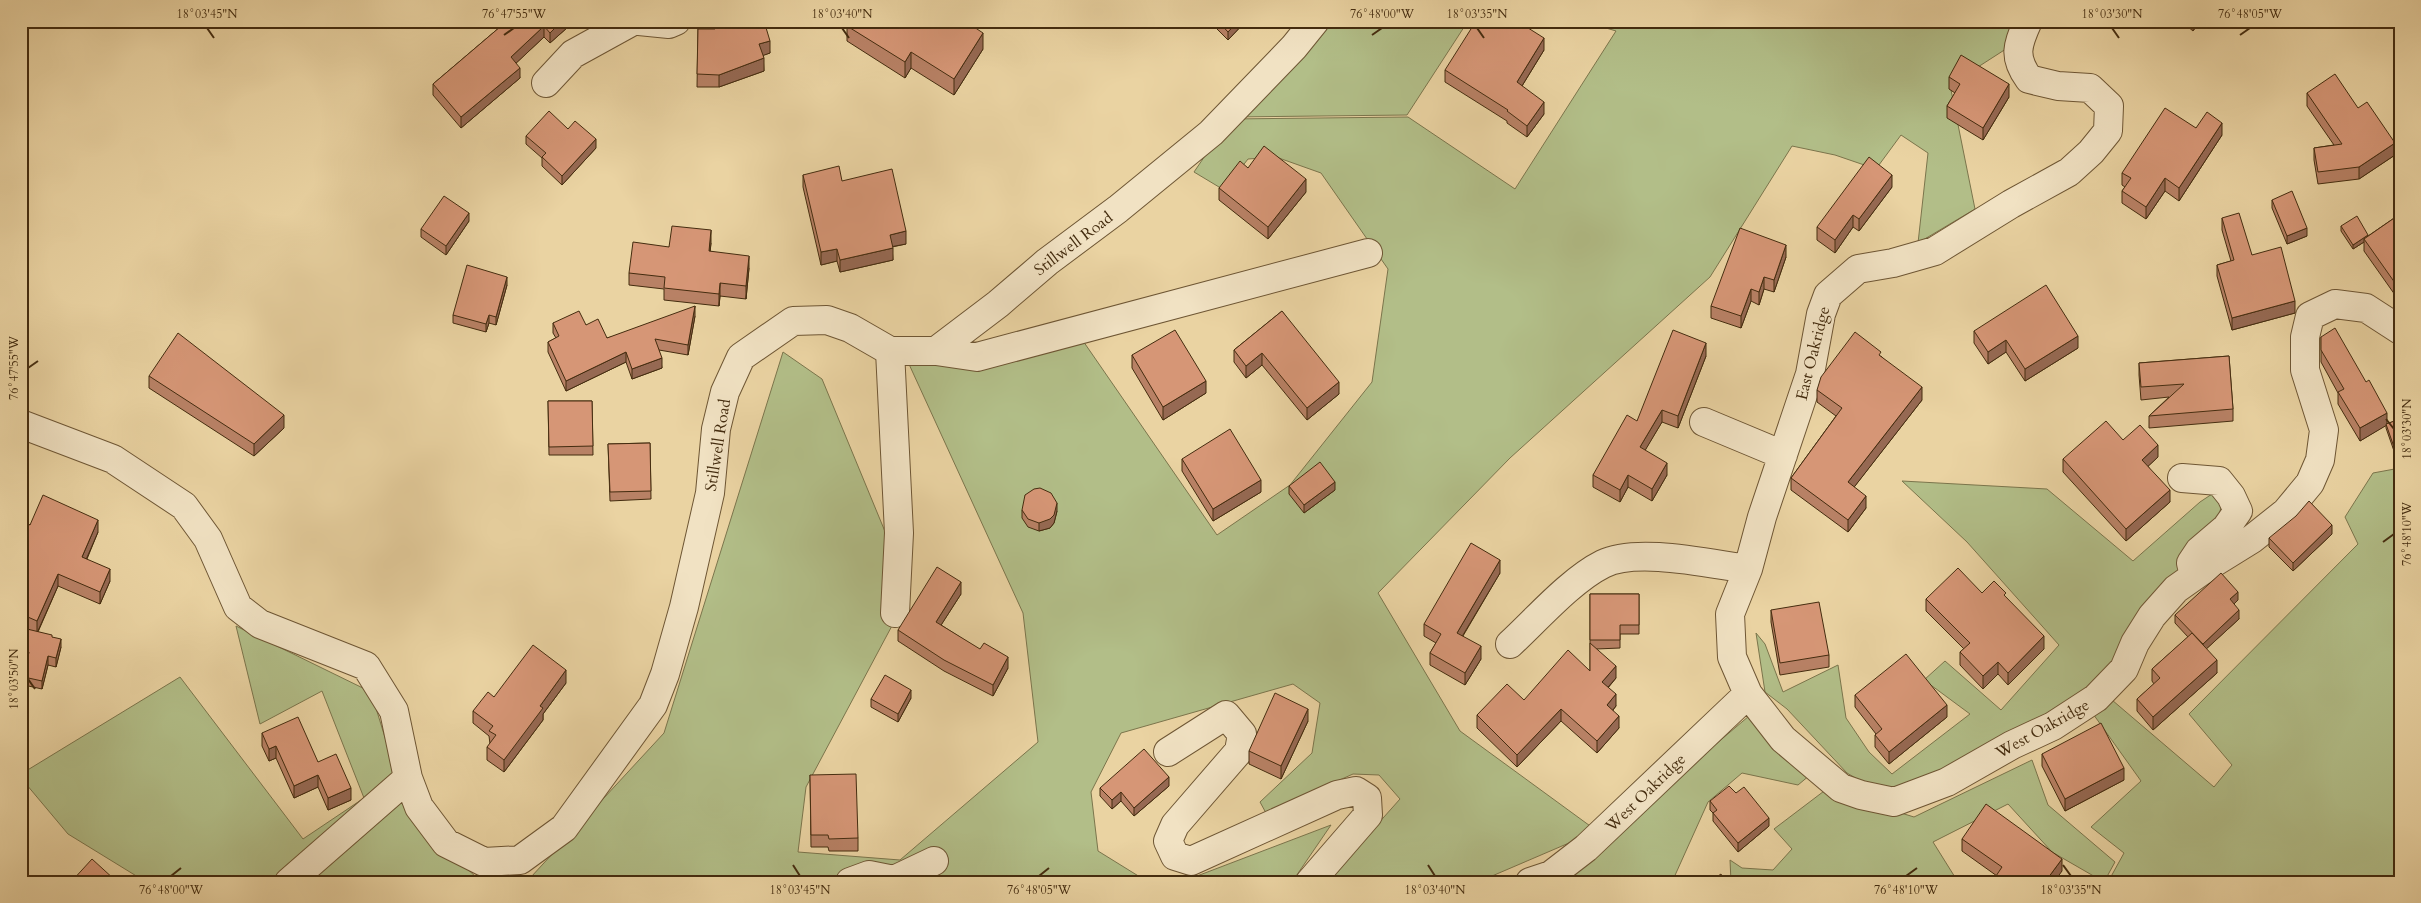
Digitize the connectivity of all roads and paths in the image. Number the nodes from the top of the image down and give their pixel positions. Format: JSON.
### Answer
{"nodes":[{"id":1,"x":633,"y":21,"type":"edge"},
{"id":2,"x":639,"y":21,"type":"edge"},
{"id":3,"x":676,"y":21,"type":"edge"},
{"id":4,"x":1315,"y":21,"type":"edge"},
{"id":5,"x":2028,"y":21,"type":"edge"},
{"id":6,"x":546,"y":84,"type":"dead end"},
{"id":7,"x":1368,"y":253,"type":"dead end"},
{"id":8,"x":2400,"y":330,"type":"edge"},
{"id":9,"x":890,"y":351,"type":"junction"},
{"id":10,"x":936,"y":351,"type":"junction"},
{"id":11,"x":1704,"y":422,"type":"dead end"},
{"id":12,"x":21,"y":424,"type":"edge"},
{"id":13,"x":1783,"y":455,"type":"junction"},
{"id":14,"x":2182,"y":478,"type":"dead end"},
{"id":15,"x":1748,"y":570,"type":"junction"},
{"id":16,"x":2194,"y":576,"type":"junction"},
{"id":17,"x":895,"y":613,"type":"dead end"},
{"id":18,"x":1510,"y":644,"type":"dead end"},
{"id":19,"x":1748,"y":694,"type":"junction"},
{"id":20,"x":1168,"y":752,"type":"dead end"},
{"id":21,"x":408,"y":778,"type":"junction"},
{"id":22,"x":934,"y":861,"type":"dead end"},
{"id":23,"x":509,"y":871,"type":"edge"},
{"id":24,"x":289,"y":882,"type":"edge"},
{"id":25,"x":850,"y":882,"type":"edge"},
{"id":26,"x":1310,"y":882,"type":"edge"},
{"id":27,"x":1530,"y":882,"type":"edge"}],
"edges":[{"from":1,"to":6,"type":"street"},
{"from":2,"to":3,"type":"street"},
{"from":4,"to":10,"type":"street","name":"Stillwell Road"},
{"from":5,"to":13,"type":"street","name":"East Oakridge"},
{"from":7,"to":10,"type":"street"},
{"from":8,"to":16,"type":"street","name":"West Oakridge"},
{"from":9,"to":10,"type":"street","name":"Stillwell Road"},
{"from":9,"to":17,"type":"street"},
{"from":9,"to":23,"type":"street","name":"Stillwell Road"},
{"from":11,"to":13,"type":"street"},
{"from":12,"to":21,"type":"street","name":"Stillwell Road"},
{"from":13,"to":15,"type":"street","name":"East Oakridge"},
{"from":14,"to":16,"type":"street"},
{"from":15,"to":18,"type":"street"},
{"from":15,"to":19,"type":"street","name":"East Oakridge"},
{"from":16,"to":19,"type":"street","name":"West Oakridge"},
{"from":19,"to":27,"type":"street","name":"West Oakridge"},
{"from":20,"to":26,"type":"street"},
{"from":21,"to":23,"type":"street","name":"Stillwell Road"},
{"from":21,"to":24,"type":"street"},
{"from":22,"to":25,"type":"street"}]}
